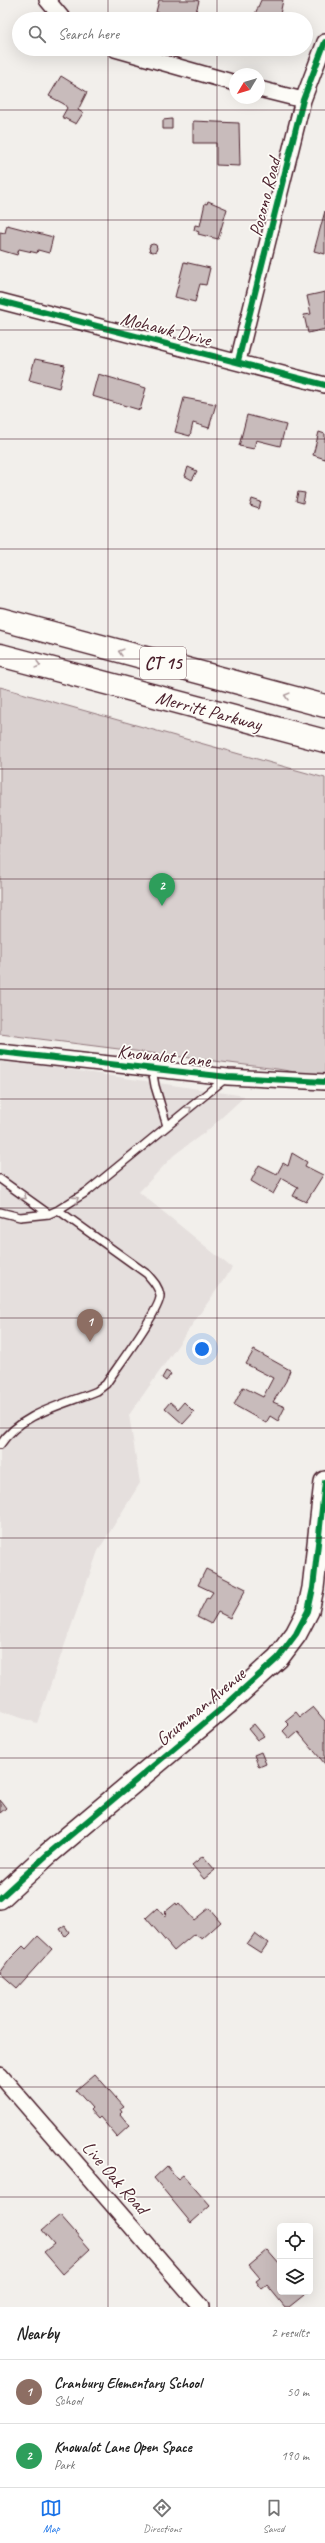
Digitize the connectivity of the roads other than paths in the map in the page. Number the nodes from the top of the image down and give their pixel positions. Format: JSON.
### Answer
{"nodes":[{"id":1,"x":47,"y":0,"type":"edge"},
{"id":2,"x":57,"y":12,"type":"edge"},
{"id":3,"x":325,"y":42,"type":"edge"},
{"id":4,"x":140,"y":56,"type":"edge"},
{"id":5,"x":229,"y":81,"type":"edge"},
{"id":6,"x":265,"y":90,"type":"edge"},
{"id":7,"x":303,"y":100,"type":"junction"},
{"id":8,"x":0,"y":301,"type":"edge"},
{"id":9,"x":238,"y":361,"type":"junction"},
{"id":10,"x":325,"y":385,"type":"edge"},
{"id":11,"x":0,"y":619,"type":"edge"},
{"id":12,"x":0,"y":655,"type":"edge"},
{"id":13,"x":325,"y":706,"type":"edge"},
{"id":14,"x":325,"y":741,"type":"edge"},
{"id":15,"x":0,"y":1052,"type":"edge"},
{"id":16,"x":152,"y":1069,"type":"junction"},
{"id":17,"x":228,"y":1076,"type":"junction"},
{"id":18,"x":325,"y":1082,"type":"edge"},
{"id":19,"x":167,"y":1126,"type":"junction"},
{"id":20,"x":0,"y":1179,"type":"edge"},
{"id":21,"x":58,"y":1210,"type":"junction"},
{"id":22,"x":0,"y":1212,"type":"edge"},
{"id":23,"x":49,"y":1214,"type":"junction"},
{"id":24,"x":0,"y":1445,"type":"edge"},
{"id":25,"x":325,"y":1482,"type":"edge"},
{"id":26,"x":316,"y":1615,"type":"edge"},
{"id":27,"x":0,"y":1898,"type":"edge"},
{"id":28,"x":0,"y":2075,"type":"edge"},
{"id":29,"x":201,"y":2307,"type":"edge"}],
"edges":[{"from":1,"to":2,"type":"street"},
{"from":3,"to":7,"type":"street","name":"Pocono Road"},
{"from":4,"to":5,"type":"street"},
{"from":6,"to":7,"type":"street"},
{"from":7,"to":9,"type":"street","name":"Pocono Road"},
{"from":8,"to":9,"type":"street","name":"Mohawk Drive"},
{"from":9,"to":10,"type":"street","name":"Mohawk Drive"},
{"from":13,"to":11,"type":"highway","name":"Merritt Parkway","number":"CT 15","one_way":true},
{"from":12,"to":14,"type":"highway","name":"Merritt Parkway","number":"CT 15","one_way":true},
{"from":15,"to":16,"type":"street","name":"Knowalot Lane"},
{"from":16,"to":17,"type":"street","name":"Knowalot Lane"},
{"from":16,"to":19,"type":"lane"},
{"from":17,"to":18,"type":"street","name":"Knowalot Lane"},
{"from":19,"to":17,"type":"lane","one_way":true},
{"from":21,"to":19,"type":"lane","one_way":true},
{"from":20,"to":23,"type":"lane","one_way":true},
{"from":21,"to":23,"type":"lane"},
{"from":21,"to":24,"type":"lane"},
{"from":22,"to":23,"type":"lane"},
{"from":25,"to":26,"type":"street","name":"Grumman Avenue"},
{"from":26,"to":27,"type":"street","name":"Grumman Avenue"},
{"from":28,"to":29,"type":"street","name":"Live Oak Road"}]}
